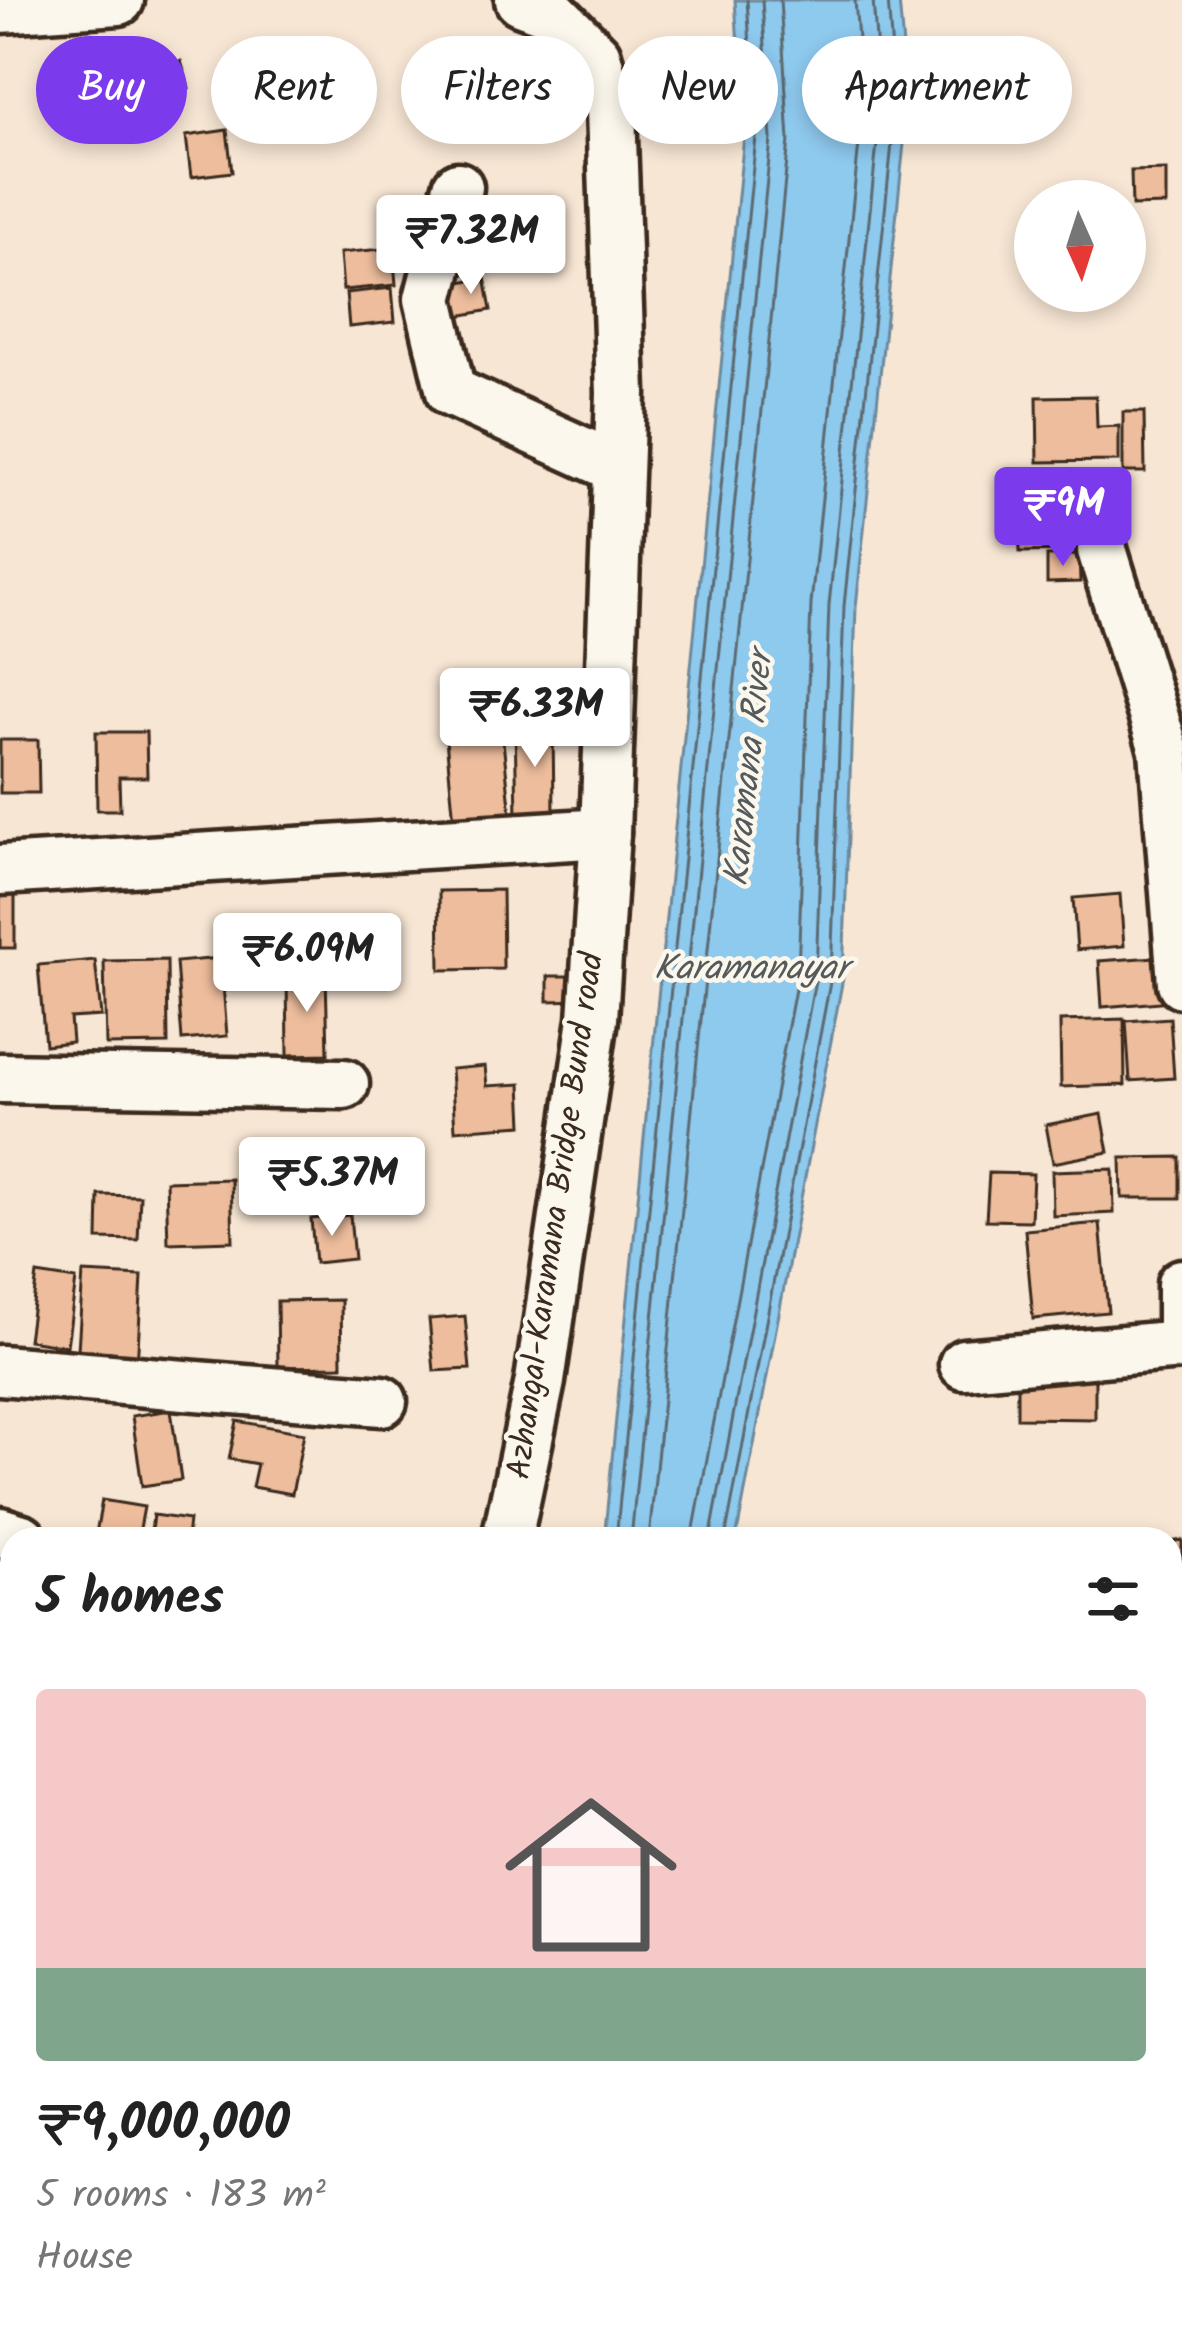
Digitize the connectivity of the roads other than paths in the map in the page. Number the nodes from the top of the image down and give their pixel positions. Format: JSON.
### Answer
{"nodes":[{"id":1,"x":119,"y":0,"type":"edge"},
{"id":2,"x":520,"y":0,"type":"edge"},
{"id":3,"x":0,"y":8,"type":"edge"},
{"id":4,"x":458,"y":187,"type":"dead end"},
{"id":5,"x":618,"y":468,"type":"junction"},
{"id":6,"x":1102,"y":550,"type":"dead end"},
{"id":7,"x":1173,"y":748,"type":"edge"},
{"id":8,"x":605,"y":833,"type":"junction"},
{"id":9,"x":0,"y":870,"type":"edge"},
{"id":10,"x":1182,"y":983,"type":"edge"},
{"id":11,"x":0,"y":1078,"type":"edge"},
{"id":12,"x":344,"y":1084,"type":"dead end"},
{"id":13,"x":1182,"y":1284,"type":"edge"},
{"id":14,"x":1182,"y":1345,"type":"edge"},
{"id":15,"x":964,"y":1364,"type":"dead end"},
{"id":16,"x":0,"y":1370,"type":"edge"},
{"id":17,"x":382,"y":1401,"type":"dead end"},
{"id":18,"x":510,"y":1527,"type":"edge"}],
"edges":[{"from":1,"to":3,"type":"street"},
{"from":2,"to":5,"type":"street","name":"Azhangal-Karamana Bridge Bund road"},
{"from":4,"to":5,"type":"street"},
{"from":5,"to":8,"type":"street","name":"Azhangal-Karamana Bridge Bund road"},
{"from":6,"to":7,"type":"street"},
{"from":7,"to":10,"type":"street"},
{"from":8,"to":9,"type":"street"},
{"from":8,"to":18,"type":"street","name":"Azhangal-Karamana Bridge Bund road"},
{"from":11,"to":12,"type":"street"},
{"from":13,"to":14,"type":"street"},
{"from":14,"to":15,"type":"street"},
{"from":16,"to":17,"type":"street"}]}
